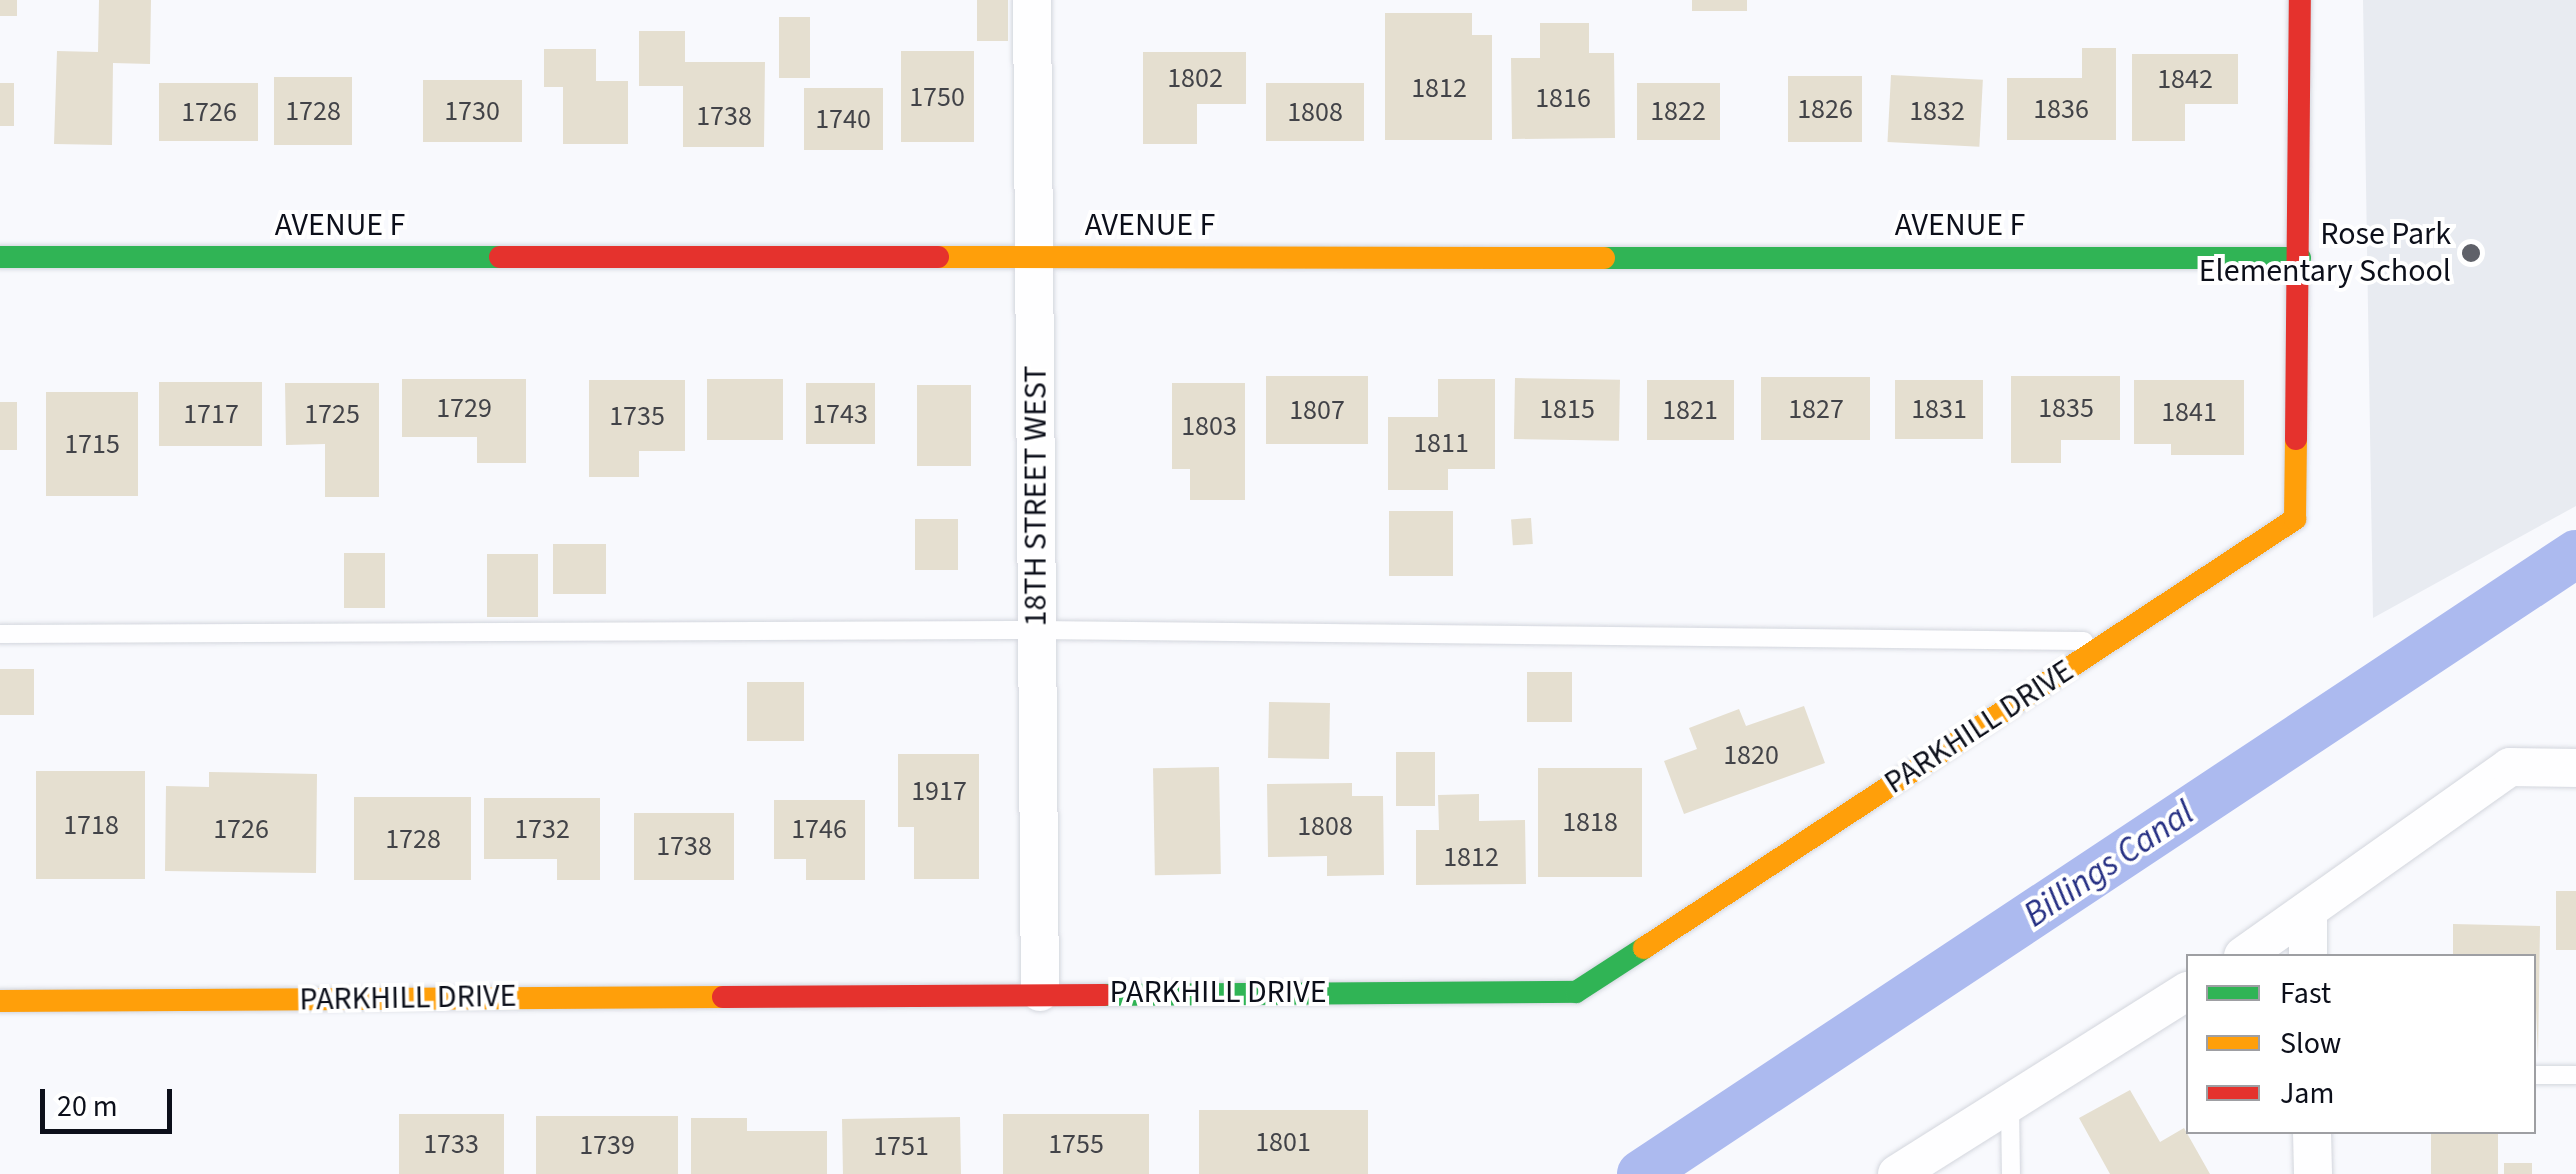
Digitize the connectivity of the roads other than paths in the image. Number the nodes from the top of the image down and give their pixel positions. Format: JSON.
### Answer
{"nodes":[{"id":1,"x":1032,"y":0,"type":"edge"},
{"id":2,"x":2300,"y":0,"type":"edge"},
{"id":3,"x":0,"y":257,"type":"edge"},
{"id":4,"x":1034,"y":258,"type":"junction"},
{"id":5,"x":2300,"y":258,"type":"junction"},
{"id":6,"x":1036,"y":630,"type":"junction"},
{"id":7,"x":0,"y":634,"type":"edge"},
{"id":8,"x":2109,"y":642,"type":"junction"},
{"id":9,"x":2576,"y":768,"type":"edge"},
{"id":10,"x":2308,"y":916,"type":"junction"},
{"id":11,"x":2246,"y":954,"type":"edge"},
{"id":12,"x":2308,"y":954,"type":"edge"},
{"id":13,"x":1040,"y":992,"type":"junction"},
{"id":14,"x":2186,"y":992,"type":"edge"},
{"id":15,"x":0,"y":1001,"type":"edge"},
{"id":16,"x":2536,"y":1075,"type":"edge"},
{"id":17,"x":2576,"y":1075,"type":"edge"},
{"id":18,"x":2010,"y":1103,"type":"junction"},
{"id":19,"x":2312,"y":1134,"type":"edge"},
{"id":20,"x":1898,"y":1174,"type":"edge"},
{"id":21,"x":2011,"y":1174,"type":"edge"},
{"id":22,"x":2313,"y":1174,"type":"edge"}],
"edges":[{"from":1,"to":4,"type":"street","name":"18TH STREET WEST"},
{"from":2,"to":5,"type":"street"},
{"from":3,"to":4,"type":"street","name":"AVENUE F"},
{"from":4,"to":5,"type":"street","name":"AVENUE F"},
{"from":4,"to":6,"type":"street","name":"18TH STREET WEST"},
{"from":5,"to":8,"type":"street","name":"PARKHILL DRIVE"},
{"from":6,"to":7,"type":"lane"},
{"from":6,"to":8,"type":"lane"},
{"from":6,"to":13,"type":"street","name":"18TH STREET WEST"},
{"from":8,"to":13,"type":"street","name":"PARKHILL DRIVE"},
{"from":9,"to":10,"type":"street"},
{"from":10,"to":11,"type":"street"},
{"from":10,"to":12,"type":"street"},
{"from":13,"to":15,"type":"street","name":"PARKHILL DRIVE"},
{"from":14,"to":18,"type":"street"},
{"from":16,"to":17,"type":"lane"},
{"from":18,"to":20,"type":"street"},
{"from":18,"to":21,"type":"lane"},
{"from":19,"to":22,"type":"street"}]}
